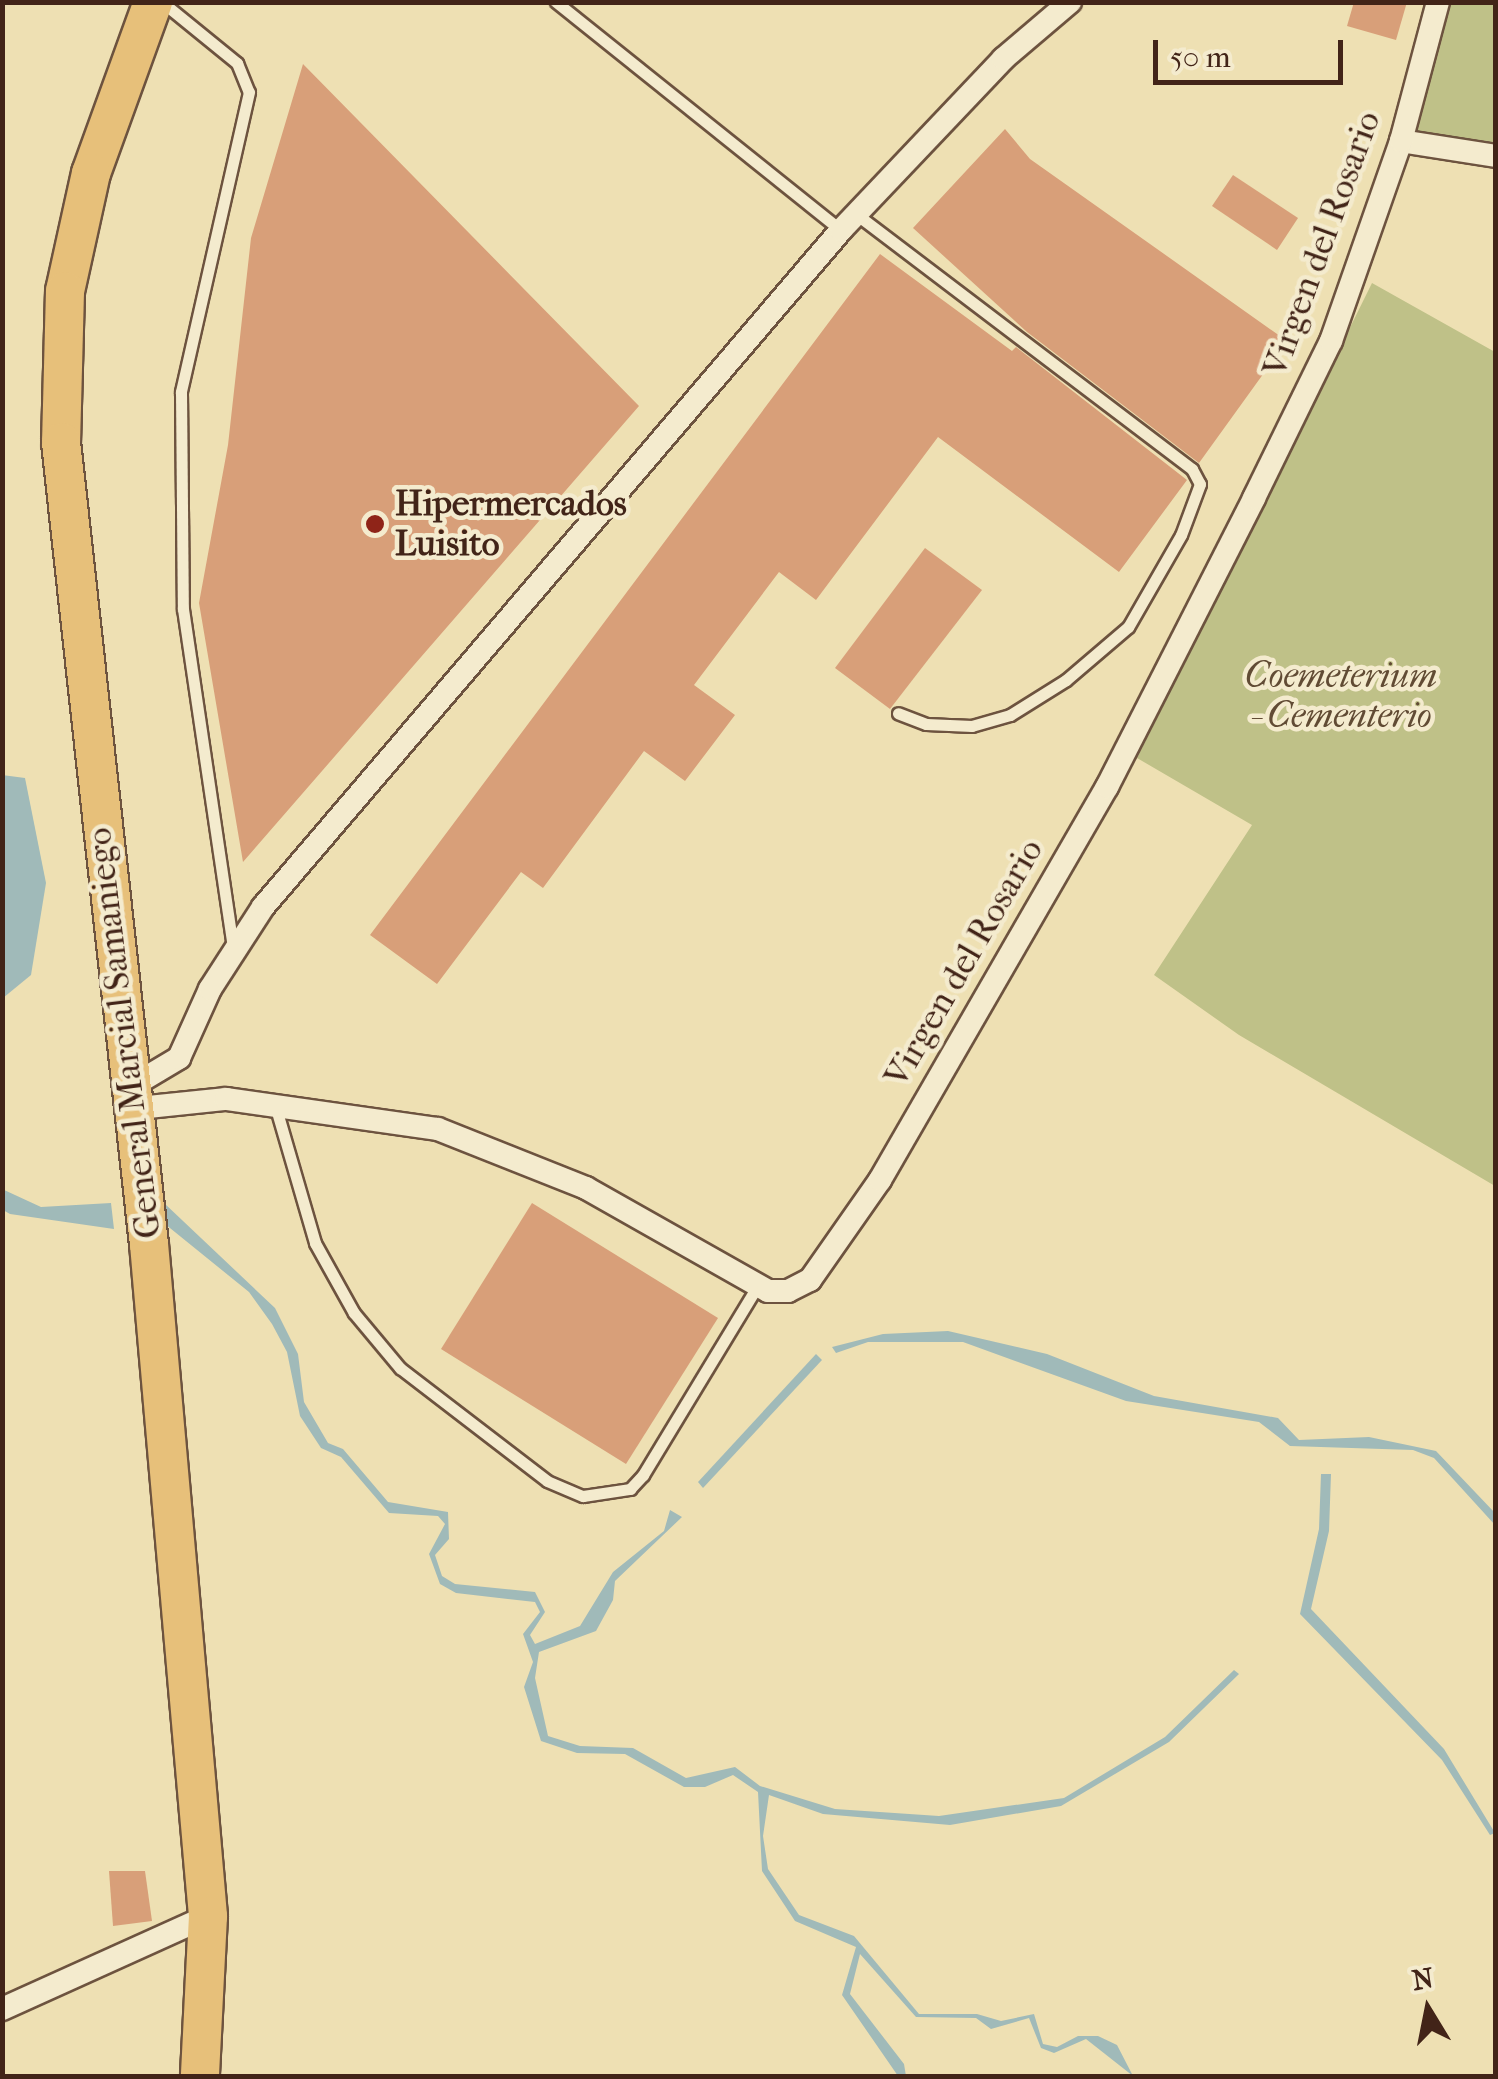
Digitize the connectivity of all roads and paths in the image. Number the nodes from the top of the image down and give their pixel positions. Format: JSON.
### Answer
{"nodes":[{"id":1,"x":153,"y":2,"type":"edge"},
{"id":2,"x":162,"y":2,"type":"edge"},
{"id":3,"x":556,"y":2,"type":"edge"},
{"id":4,"x":1070,"y":2,"type":"edge"},
{"id":5,"x":1438,"y":2,"type":"edge"},
{"id":6,"x":1401,"y":141,"type":"junction"},
{"id":7,"x":1496,"y":156,"type":"edge"},
{"id":8,"x":849,"y":222,"type":"junction"},
{"id":9,"x":898,"y":713,"type":"dead end"},
{"id":10,"x":234,"y":952,"type":"junction"},
{"id":11,"x":128,"y":1099,"type":"junction"},
{"id":12,"x":274,"y":1105,"type":"junction"},
{"id":13,"x":758,"y":1285,"type":"junction"},
{"id":14,"x":208,"y":1916,"type":"junction"},
{"id":15,"x":2,"y":2009,"type":"edge"},
{"id":16,"x":200,"y":2076,"type":"edge"}],
"edges":[{"from":1,"to":11,"type":"main road","name":"General Marcial Samaniego"},
{"from":2,"to":10,"type":"lane"},
{"from":3,"to":8,"type":"lane"},
{"from":4,"to":8,"type":"street"},
{"from":5,"to":6,"type":"street","name":"Virgen del Rosario"},
{"from":6,"to":7,"type":"street"},
{"from":6,"to":13,"type":"street","name":"Virgen del Rosario"},
{"from":8,"to":9,"type":"lane"},
{"from":8,"to":10,"type":"street"},
{"from":10,"to":11,"type":"street"},
{"from":11,"to":12,"type":"street"},
{"from":11,"to":14,"type":"main road","name":"General Marcial Samaniego"},
{"from":12,"to":13,"type":"street"},
{"from":12,"to":13,"type":"lane"},
{"from":14,"to":15,"type":"street"},
{"from":14,"to":16,"type":"main road","name":"General Marcial Samaniego"}]}
